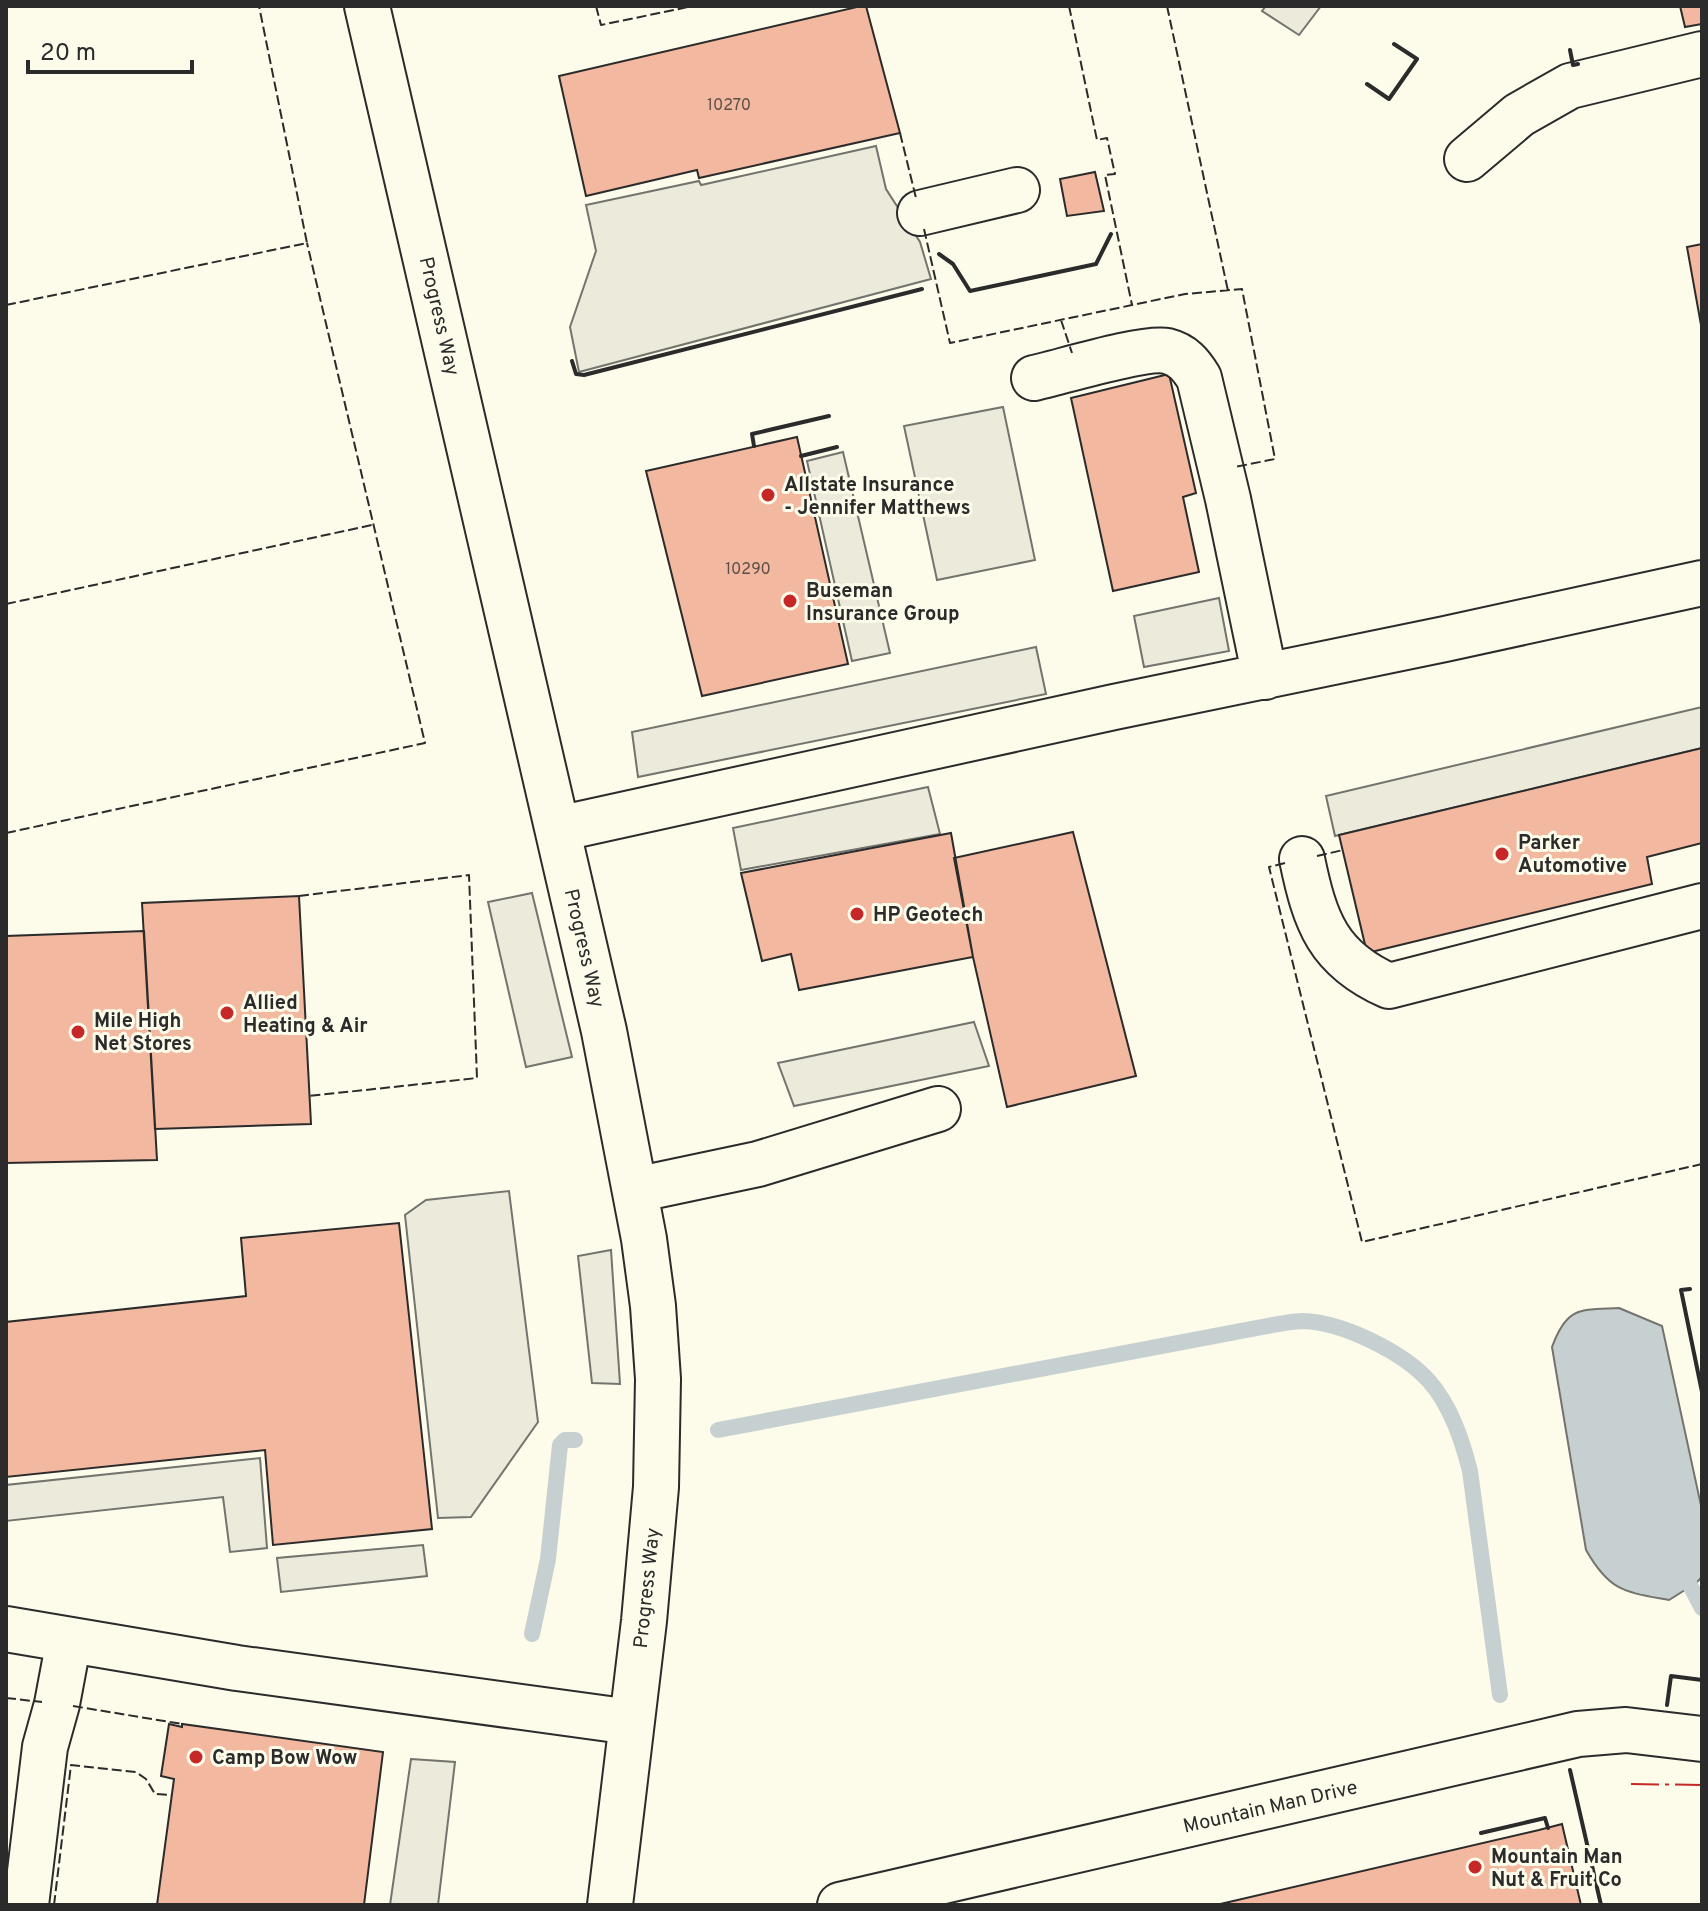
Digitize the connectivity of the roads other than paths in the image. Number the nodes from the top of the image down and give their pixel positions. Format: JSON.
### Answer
{"nodes":[{"id":1,"x":367,"y":6,"type":"edge"},
{"id":2,"x":1702,"y":54,"type":"edge"},
{"id":3,"x":1467,"y":159,"type":"dead end"},
{"id":4,"x":1017,"y":190,"type":"dead end"},
{"id":5,"x":920,"y":213,"type":"dead end"},
{"id":6,"x":1034,"y":378,"type":"dead end"},
{"id":7,"x":1702,"y":583,"type":"edge"},
{"id":8,"x":1265,"y":677,"type":"junction"},
{"id":9,"x":558,"y":829,"type":"junction"},
{"id":10,"x":1302,"y":859,"type":"dead end"},
{"id":11,"x":1702,"y":906,"type":"edge"},
{"id":12,"x":938,"y":1109,"type":"dead end"},
{"id":13,"x":635,"y":1190,"type":"junction"},
{"id":14,"x":6,"y":1629,"type":"edge"},
{"id":15,"x":69,"y":1640,"type":"junction"},
{"id":16,"x":631,"y":1722,"type":"junction"},
{"id":17,"x":1702,"y":1739,"type":"edge"},
{"id":18,"x":26,"y":1905,"type":"edge"},
{"id":19,"x":610,"y":1905,"type":"edge"},
{"id":20,"x":840,"y":1905,"type":"edge"}],
"edges":[{"from":1,"to":9,"type":"street","name":"Progress Way"},
{"from":2,"to":3,"type":"street"},
{"from":4,"to":5,"type":"street"},
{"from":6,"to":8,"type":"street"},
{"from":7,"to":8,"type":"street"},
{"from":8,"to":9,"type":"street"},
{"from":9,"to":13,"type":"street","name":"Progress Way"},
{"from":10,"to":11,"type":"street"},
{"from":12,"to":13,"type":"street"},
{"from":13,"to":16,"type":"street","name":"Progress Way"},
{"from":14,"to":15,"type":"street"},
{"from":15,"to":16,"type":"street"},
{"from":15,"to":18,"type":"street"},
{"from":16,"to":19,"type":"street","name":"Progress Way"},
{"from":17,"to":20,"type":"street","name":"Mountain Man Drive"}]}
